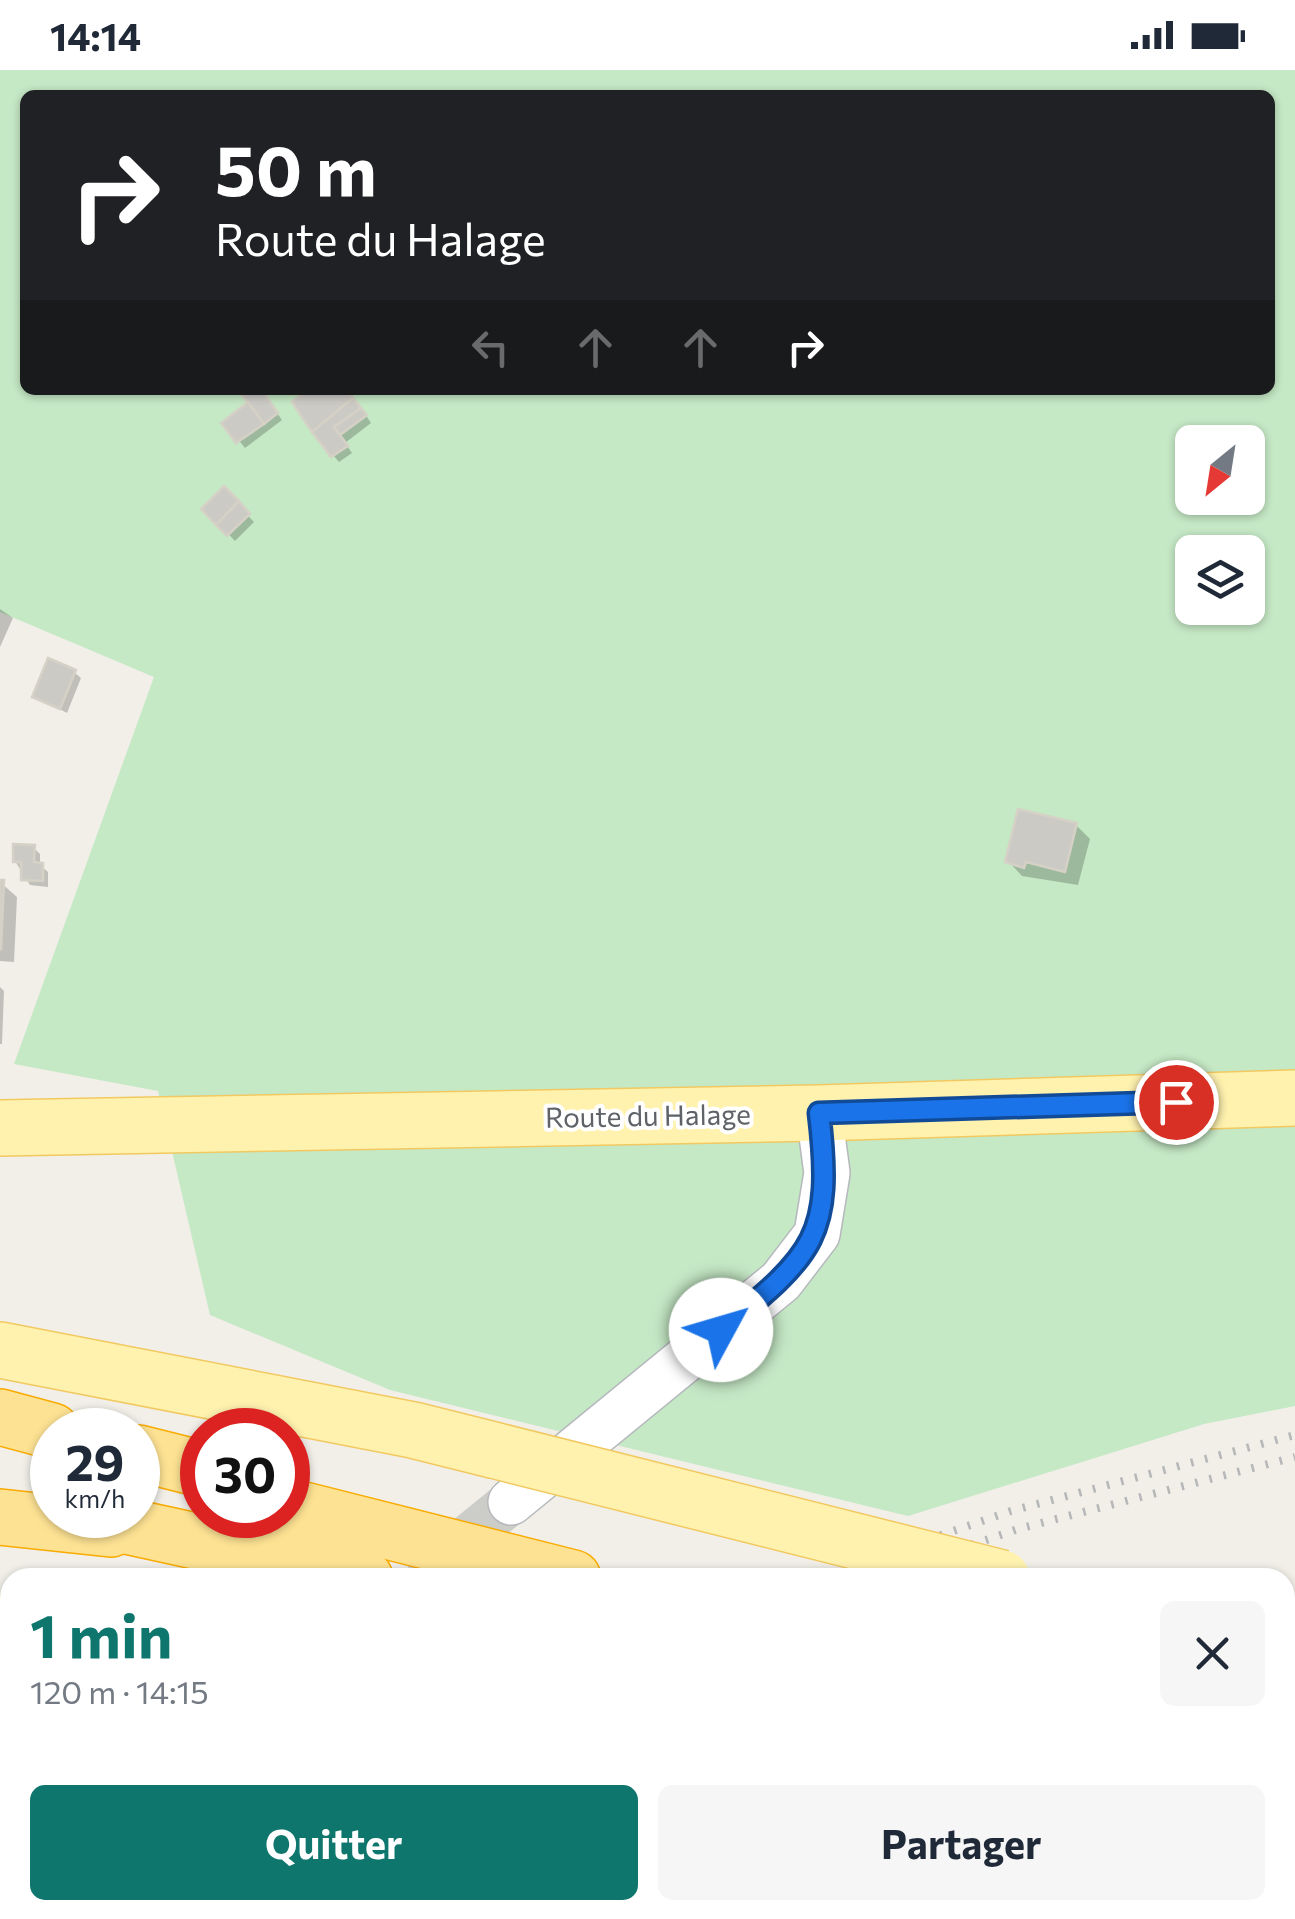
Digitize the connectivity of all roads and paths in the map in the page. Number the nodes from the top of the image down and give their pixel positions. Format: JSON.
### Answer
{"nodes":[{"id":1,"x":1295,"y":1098,"type":"edge"},
{"id":2,"x":819,"y":1113,"type":"junction"},
{"id":3,"x":0,"y":1128,"type":"edge"},
{"id":4,"x":0,"y":1350,"type":"edge"},
{"id":5,"x":0,"y":1417,"type":"edge"},
{"id":6,"x":30,"y":1425,"type":"edge"},
{"id":7,"x":0,"y":1447,"type":"edge"},
{"id":8,"x":30,"y":1452,"type":"edge"},
{"id":9,"x":310,"y":1499,"type":"edge"},
{"id":10,"x":0,"y":1500,"type":"edge"},
{"id":11,"x":512,"y":1502,"type":"tunnel mouth"},
{"id":12,"x":30,"y":1506,"type":"edge"},
{"id":13,"x":310,"y":1512,"type":"edge"},
{"id":14,"x":0,"y":1517,"type":"edge"},
{"id":15,"x":160,"y":1532,"type":"edge"},
{"id":16,"x":176,"y":1535,"type":"junction"},
{"id":17,"x":321,"y":1568,"type":"edge"},
{"id":18,"x":534,"y":1568,"type":"edge"},
{"id":19,"x":537,"y":1568,"type":"edge"},
{"id":20,"x":962,"y":1568,"type":"edge"}],
"edges":[{"from":1,"to":2,"type":"main road","name":"Route du Halage"},
{"from":2,"to":3,"type":"main road","name":"Route du Halage"},
{"from":2,"to":11,"type":"street"},
{"from":4,"to":20,"type":"main road","bridge":true},
{"from":5,"to":6,"type":"highway"},
{"from":7,"to":8,"type":"highway"},
{"from":9,"to":19,"type":"highway"},
{"from":10,"to":12,"type":"highway"},
{"from":13,"to":18,"type":"highway"},
{"from":14,"to":16,"type":"highway"},
{"from":15,"to":16,"type":"highway"},
{"from":16,"to":17,"type":"highway"}]}
